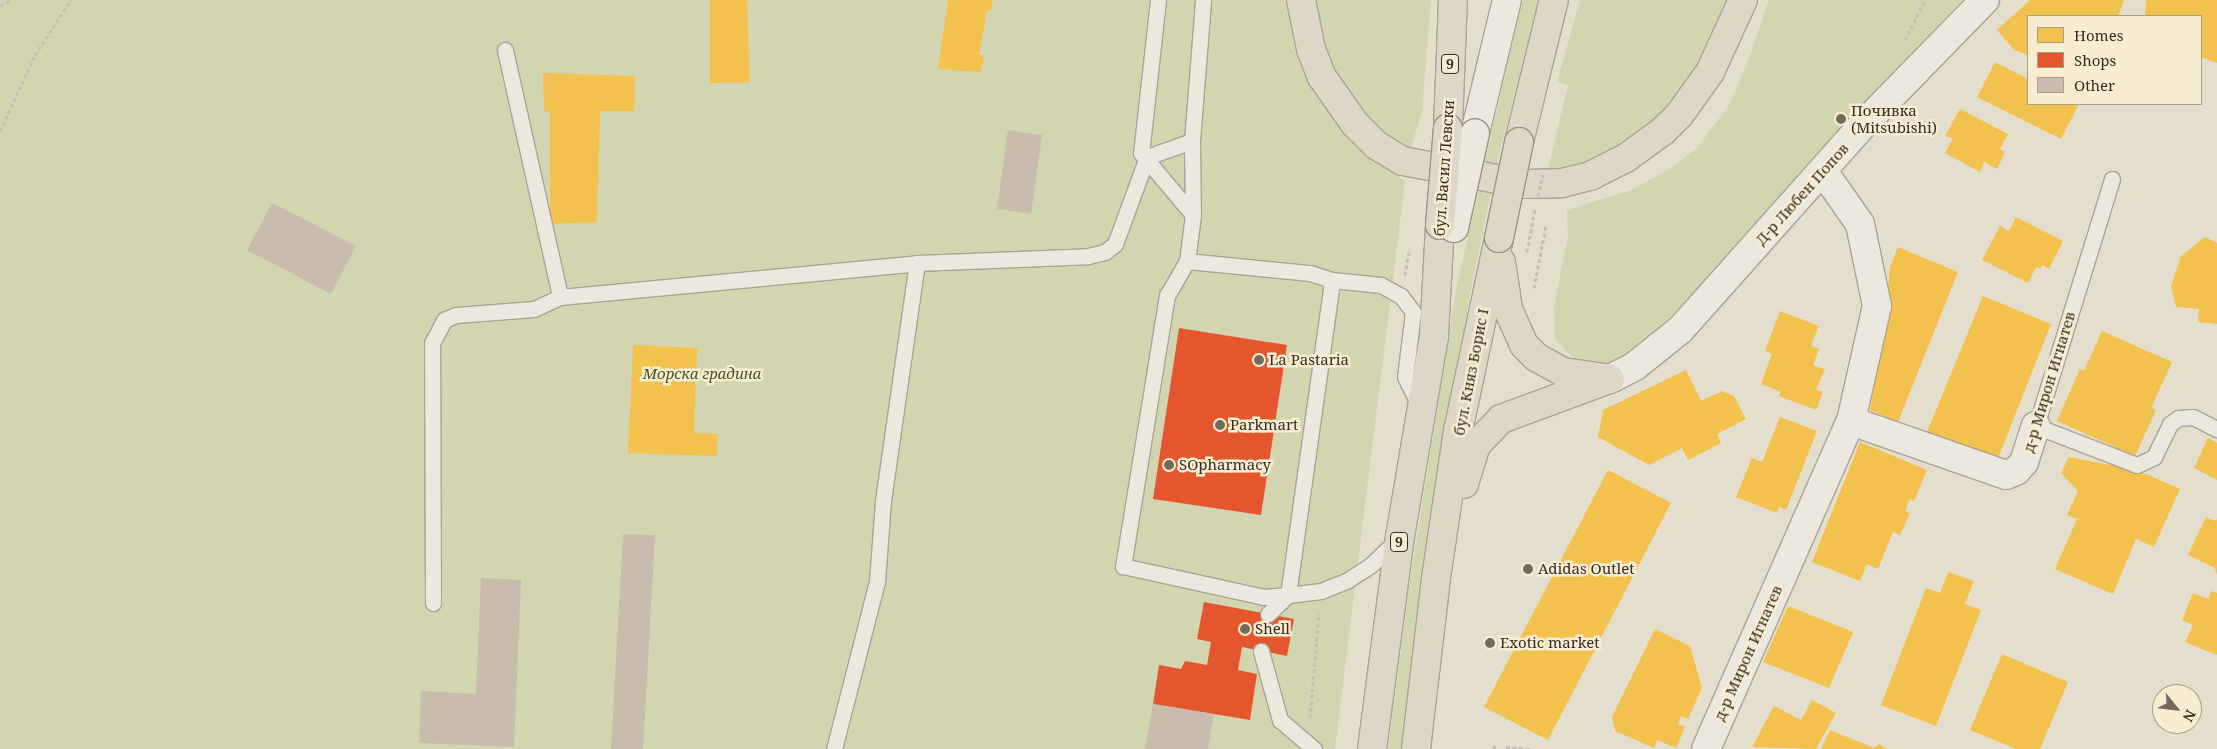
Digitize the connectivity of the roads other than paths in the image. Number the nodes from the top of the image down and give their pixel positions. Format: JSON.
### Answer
{"nodes":[{"id":1,"x":1158,"y":0,"type":"edge"},
{"id":2,"x":1203,"y":0,"type":"edge"},
{"id":3,"x":1301,"y":0,"type":"edge"},
{"id":4,"x":1453,"y":0,"type":"edge"},
{"id":5,"x":1507,"y":0,"type":"edge"},
{"id":6,"x":1554,"y":0,"type":"edge"},
{"id":7,"x":1743,"y":0,"type":"edge"},
{"id":8,"x":1985,"y":0,"type":"edge"},
{"id":9,"x":505,"y":50,"type":"dead end"},
{"id":10,"x":1192,"y":141,"type":"junction"},
{"id":11,"x":1147,"y":157,"type":"junction"},
{"id":12,"x":1823,"y":171,"type":"junction"},
{"id":13,"x":2112,"y":178,"type":"dead end"},
{"id":14,"x":1193,"y":215,"type":"junction"},
{"id":15,"x":1447,"y":227,"type":"junction"},
{"id":16,"x":1498,"y":238,"type":"junction"},
{"id":17,"x":1187,"y":261,"type":"junction"},
{"id":18,"x":917,"y":263,"type":"junction"},
{"id":19,"x":1332,"y":280,"type":"junction"},
{"id":20,"x":560,"y":296,"type":"junction"},
{"id":21,"x":1610,"y":379,"type":"junction"},
{"id":22,"x":1422,"y":410,"type":"junction"},
{"id":23,"x":1851,"y":421,"type":"junction"},
{"id":24,"x":2036,"y":426,"type":"junction"},
{"id":25,"x":2217,"y":429,"type":"edge"},
{"id":26,"x":1400,"y":537,"type":"junction"},
{"id":27,"x":1436,"y":578,"type":"junction"},
{"id":28,"x":1288,"y":595,"type":"junction"},
{"id":29,"x":433,"y":603,"type":"dead end"},
{"id":30,"x":1268,"y":614,"type":"dead end"},
{"id":31,"x":1261,"y":651,"type":"dead end"},
{"id":32,"x":1311,"y":746,"type":"edge"},
{"id":33,"x":834,"y":749,"type":"edge"},
{"id":34,"x":1372,"y":749,"type":"edge"},
{"id":35,"x":1416,"y":749,"type":"edge"},
{"id":36,"x":1706,"y":749,"type":"edge"}],
"edges":[{"from":1,"to":11,"type":"lane"},
{"from":2,"to":10,"type":"lane"},
{"from":3,"to":7,"type":"highway"},
{"from":4,"to":15,"type":"highway","name":"бул. Васил Левски","number":"9","bridge":true},
{"from":5,"to":15,"type":"street","bridge":true},
{"from":6,"to":16,"type":"highway","name":"бул. Княз Борис I","bridge":true},
{"from":8,"to":12,"type":"street","name":"Д-р Любен Попов"},
{"from":9,"to":20,"type":"lane"},
{"from":10,"to":11,"type":"lane"},
{"from":10,"to":14,"type":"lane"},
{"from":11,"to":14,"type":"lane"},
{"from":11,"to":18,"type":"lane"},
{"from":12,"to":21,"type":"street","name":"Д-р Любен Попов"},
{"from":12,"to":23,"type":"street","name":"д-р Мирон Игнатев"},
{"from":13,"to":24,"type":"lane","name":"д-р Мирон Игнатев"},
{"from":14,"to":17,"type":"lane"},
{"from":15,"to":22,"type":"highway","name":"бул. Васил Левски","number":"9"},
{"from":16,"to":21,"type":"highway"},
{"from":16,"to":27,"type":"highway","name":"бул. Княз Борис I"},
{"from":17,"to":19,"type":"lane"},
{"from":17,"to":28,"type":"lane"},
{"from":18,"to":20,"type":"lane"},
{"from":18,"to":33,"type":"lane"},
{"from":19,"to":22,"type":"lane"},
{"from":19,"to":28,"type":"lane"},
{"from":20,"to":29,"type":"lane"},
{"from":21,"to":27,"type":"highway"},
{"from":22,"to":26,"type":"highway","number":"9"},
{"from":23,"to":24,"type":"street","name":"д-р Мирон Игнатев"},
{"from":23,"to":36,"type":"street","name":"д-р Мирон Игнатев"},
{"from":24,"to":25,"type":"lane"},
{"from":26,"to":28,"type":"lane"},
{"from":26,"to":34,"type":"highway","number":"9"},
{"from":27,"to":35,"type":"highway","name":"бул. Княз Борис I"},
{"from":28,"to":30,"type":"lane"},
{"from":31,"to":32,"type":"lane"}]}
